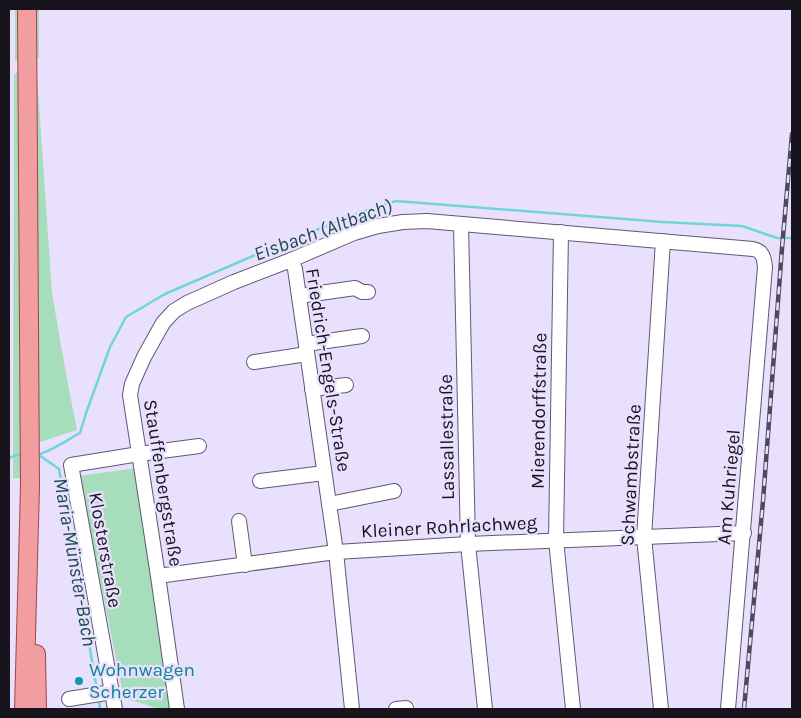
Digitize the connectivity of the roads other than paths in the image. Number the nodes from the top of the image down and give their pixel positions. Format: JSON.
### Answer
{"nodes":[{"id":1,"x":27,"y":9,"type":"edge"},
{"id":2,"x":461,"y":224,"type":"junction"},
{"id":3,"x":562,"y":232,"type":"junction"},
{"id":4,"x":663,"y":241,"type":"junction"},
{"id":5,"x":291,"y":260,"type":"junction"},
{"id":6,"x":765,"y":267,"type":"joint"},
{"id":7,"x":368,"y":292,"type":"dead end"},
{"id":8,"x":299,"y":296,"type":"junction"},
{"id":9,"x":362,"y":336,"type":"dead end"},
{"id":10,"x":306,"y":349,"type":"junction"},
{"id":11,"x":254,"y":362,"type":"dead end"},
{"id":12,"x":346,"y":385,"type":"dead end"},
{"id":13,"x":312,"y":389,"type":"junction"},
{"id":14,"x":199,"y":446,"type":"dead end"},
{"id":15,"x":138,"y":454,"type":"junction"},
{"id":16,"x":324,"y":473,"type":"junction"},
{"id":17,"x":260,"y":481,"type":"dead end"},
{"id":18,"x":30,"y":487,"type":"junction"},
{"id":19,"x":394,"y":491,"type":"dead end"},
{"id":20,"x":329,"y":504,"type":"junction"},
{"id":21,"x":239,"y":521,"type":"dead end"},
{"id":22,"x":744,"y":533,"type":"junction"},
{"id":23,"x":644,"y":537,"type":"junction"},
{"id":24,"x":556,"y":540,"type":"junction"},
{"id":25,"x":468,"y":544,"type":"junction"},
{"id":26,"x":336,"y":552,"type":"junction"},
{"id":27,"x":245,"y":564,"type":"junction"},
{"id":28,"x":158,"y":576,"type":"junction"},
{"id":29,"x":102,"y":693,"type":"junction"},
{"id":30,"x":69,"y":699,"type":"dead end"},
{"id":31,"x":24,"y":709,"type":"edge"},
{"id":32,"x":37,"y":709,"type":"edge"},
{"id":33,"x":115,"y":709,"type":"edge"},
{"id":34,"x":177,"y":709,"type":"edge"},
{"id":35,"x":352,"y":709,"type":"edge"},
{"id":36,"x":484,"y":709,"type":"edge"},
{"id":37,"x":572,"y":709,"type":"edge"},
{"id":38,"x":661,"y":709,"type":"edge"},
{"id":39,"x":728,"y":709,"type":"edge"}],
"edges":[{"from":1,"to":18,"type":"main road"},
{"from":2,"to":3,"type":"street","name":"Friedrich-Engels-Straße"},
{"from":2,"to":5,"type":"street","name":"Friedrich-Engels-Straße"},
{"from":2,"to":25,"type":"street","name":"Lassallestraße"},
{"from":3,"to":4,"type":"street","name":"Friedrich-Engels-Straße"},
{"from":3,"to":24,"type":"street","name":"Mierendorffstraße"},
{"from":4,"to":6,"type":"street","name":"Friedrich-Engels-Straße"},
{"from":4,"to":23,"type":"street","name":"Schwambstraße"},
{"from":5,"to":8,"type":"street","name":"Friedrich-Engels-Straße"},
{"from":5,"to":15,"type":"street","name":"Stauffenbergstraße"},
{"from":6,"to":22,"type":"street","name":"Am Kuhriegel"},
{"from":7,"to":8,"type":"street"},
{"from":8,"to":10,"type":"street","name":"Friedrich-Engels-Straße"},
{"from":9,"to":10,"type":"street"},
{"from":10,"to":11,"type":"street"},
{"from":10,"to":13,"type":"street","name":"Friedrich-Engels-Straße"},
{"from":12,"to":13,"type":"street"},
{"from":13,"to":16,"type":"street","name":"Friedrich-Engels-Straße"},
{"from":14,"to":15,"type":"street"},
{"from":15,"to":28,"type":"street","name":"Stauffenbergstraße"},
{"from":15,"to":29,"type":"street","name":"Klosterstraße"},
{"from":16,"to":17,"type":"street"},
{"from":16,"to":20,"type":"street","name":"Friedrich-Engels-Straße"},
{"from":18,"to":31,"type":"main road"},
{"from":18,"to":32,"type":"main road"},
{"from":19,"to":20,"type":"street"},
{"from":20,"to":26,"type":"street","name":"Friedrich-Engels-Straße"},
{"from":21,"to":27,"type":"street"},
{"from":22,"to":23,"type":"street","name":"Kleiner Rohrlachweg"},
{"from":22,"to":39,"type":"street","name":"Am Kuhriegel"},
{"from":23,"to":24,"type":"street","name":"Kleiner Rohrlachweg"},
{"from":23,"to":38,"type":"street","name":"Schwambstraße"},
{"from":24,"to":25,"type":"street","name":"Kleiner Rohrlachweg"},
{"from":24,"to":37,"type":"street","name":"Mierendorffstraße"},
{"from":25,"to":26,"type":"street","name":"Kleiner Rohrlachweg"},
{"from":25,"to":36,"type":"street","name":"Lassallestraße"},
{"from":26,"to":27,"type":"street","name":"Kleiner Rohrlachweg"},
{"from":26,"to":35,"type":"street","name":"Friedrich-Engels-Straße"},
{"from":27,"to":28,"type":"street","name":"Kleiner Rohrlachweg"},
{"from":28,"to":34,"type":"street","name":"Stauffenbergstraße"},
{"from":29,"to":30,"type":"street"},
{"from":29,"to":33,"type":"street","name":"Klosterstraße"}]}
